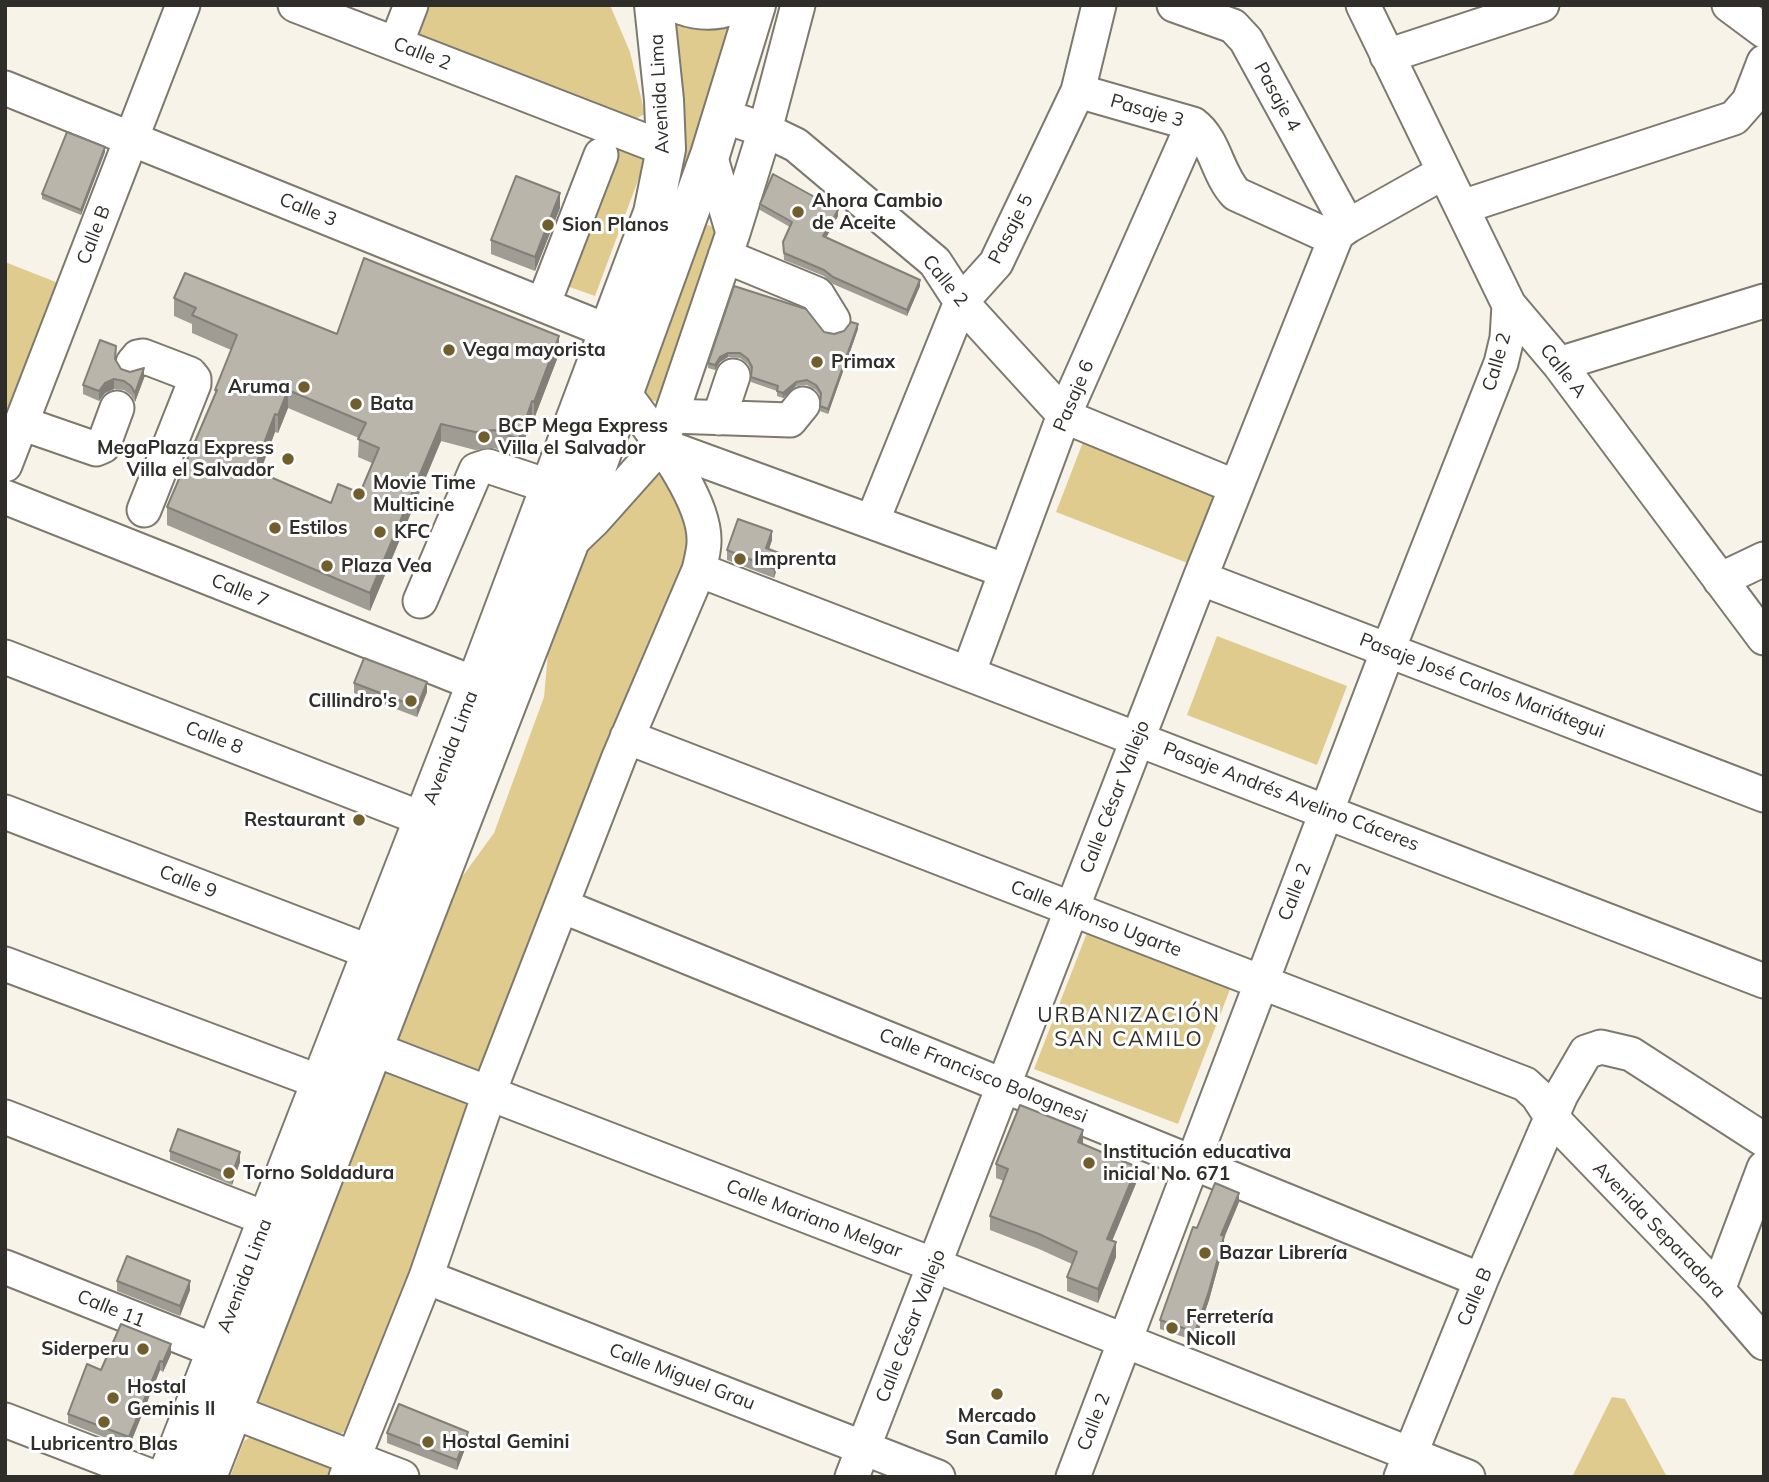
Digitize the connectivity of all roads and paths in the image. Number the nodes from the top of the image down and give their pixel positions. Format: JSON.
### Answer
{"nodes":[{"id":1,"x":183,"y":5,"type":"edge"},
{"id":2,"x":295,"y":5,"type":"edge"},
{"id":3,"x":411,"y":5,"type":"edge"},
{"id":4,"x":654,"y":5,"type":"edge"},
{"id":5,"x":682,"y":5,"type":"edge"},
{"id":6,"x":732,"y":5,"type":"edge"},
{"id":7,"x":756,"y":5,"type":"edge"},
{"id":8,"x":798,"y":5,"type":"edge"},
{"id":9,"x":1098,"y":5,"type":"edge"},
{"id":10,"x":1174,"y":5,"type":"edge"},
{"id":11,"x":1363,"y":5,"type":"edge"},
{"id":12,"x":1542,"y":5,"type":"edge"},
{"id":13,"x":1730,"y":5,"type":"edge"},
{"id":14,"x":1764,"y":31,"type":"edge"},
{"id":15,"x":396,"y":44,"type":"junction"},
{"id":16,"x":1387,"y":56,"type":"junction"},
{"id":17,"x":1764,"y":62,"type":"edge"},
{"id":18,"x":5,"y":88,"type":"edge"},
{"id":19,"x":1078,"y":91,"type":"junction"},
{"id":20,"x":723,"y":116,"type":"junction"},
{"id":21,"x":1194,"y":124,"type":"junction"},
{"id":22,"x":765,"y":130,"type":"junction"},
{"id":23,"x":131,"y":138,"type":"junction"},
{"id":24,"x":666,"y":149,"type":"junction"},
{"id":25,"x":601,"y":155,"type":"dead end"},
{"id":26,"x":710,"y":155,"type":"junction"},
{"id":27,"x":1444,"y":172,"type":"junction"},
{"id":28,"x":1462,"y":207,"type":"junction"},
{"id":29,"x":1342,"y":232,"type":"junction"},
{"id":30,"x":729,"y":244,"type":"junction"},
{"id":31,"x":1764,"y":301,"type":"edge"},
{"id":32,"x":961,"y":302,"type":"junction"},
{"id":33,"x":543,"y":305,"type":"junction"},
{"id":34,"x":1509,"y":305,"type":"junction"},
{"id":35,"x":833,"y":320,"type":"dead end"},
{"id":36,"x":610,"y":332,"type":"junction"},
{"id":37,"x":133,"y":363,"type":"dead end"},
{"id":38,"x":1559,"y":364,"type":"junction"},
{"id":39,"x":733,"y":376,"type":"dead end"},
{"id":40,"x":624,"y":393,"type":"junction"},
{"id":41,"x":803,"y":404,"type":"dead end"},
{"id":42,"x":117,"y":408,"type":"dead end"},
{"id":43,"x":1065,"y":415,"type":"junction"},
{"id":44,"x":719,"y":418,"type":"junction"},
{"id":45,"x":21,"y":423,"type":"junction"},
{"id":46,"x":666,"y":430,"type":"junction"},
{"id":47,"x":5,"y":465,"type":"edge"},
{"id":48,"x":551,"y":487,"type":"junction"},
{"id":49,"x":1236,"y":487,"type":"junction"},
{"id":50,"x":5,"y":497,"type":"edge"},
{"id":51,"x":145,"y":510,"type":"dead end"},
{"id":52,"x":872,"y":522,"type":"junction"},
{"id":53,"x":568,"y":545,"type":"junction"},
{"id":54,"x":1764,"y":559,"type":"edge"},
{"id":55,"x":699,"y":570,"type":"junction"},
{"id":56,"x":1006,"y":571,"type":"junction"},
{"id":57,"x":1200,"y":578,"type":"junction"},
{"id":58,"x":1720,"y":580,"type":"junction"},
{"id":59,"x":420,"y":601,"type":"dead end"},
{"id":60,"x":1764,"y":638,"type":"edge"},
{"id":61,"x":1388,"y":650,"type":"junction"},
{"id":62,"x":5,"y":657,"type":"edge"},
{"id":63,"x":968,"y":674,"type":"junction"},
{"id":64,"x":476,"y":684,"type":"junction"},
{"id":65,"x":628,"y":737,"type":"junction"},
{"id":66,"x":1138,"y":738,"type":"junction"},
{"id":67,"x":1764,"y":794,"type":"edge"},
{"id":68,"x":1326,"y":811,"type":"junction"},
{"id":69,"x":5,"y":812,"type":"edge"},
{"id":70,"x":423,"y":819,"type":"junction"},
{"id":71,"x":562,"y":906,"type":"junction"},
{"id":72,"x":1072,"y":910,"type":"junction"},
{"id":73,"x":370,"y":952,"type":"junction"},
{"id":74,"x":5,"y":964,"type":"edge"},
{"id":75,"x":1764,"y":981,"type":"edge"},
{"id":76,"x":1260,"y":983,"type":"junction"},
{"id":77,"x":374,"y":1049,"type":"junction"},
{"id":78,"x":320,"y":1082,"type":"junction"},
{"id":79,"x":1004,"y":1085,"type":"junction"},
{"id":80,"x":489,"y":1093,"type":"junction"},
{"id":81,"x":5,"y":1116,"type":"edge"},
{"id":82,"x":1552,"y":1118,"type":"junction"},
{"id":83,"x":1764,"y":1140,"type":"edge"},
{"id":84,"x":1193,"y":1161,"type":"junction"},
{"id":85,"x":1764,"y":1168,"type":"edge"},
{"id":86,"x":267,"y":1219,"type":"junction"},
{"id":87,"x":934,"y":1265,"type":"junction"},
{"id":88,"x":5,"y":1267,"type":"edge"},
{"id":89,"x":426,"y":1277,"type":"junction"},
{"id":90,"x":1481,"y":1280,"type":"junction"},
{"id":91,"x":1718,"y":1290,"type":"junction"},
{"id":92,"x":1124,"y":1342,"type":"junction"},
{"id":93,"x":1764,"y":1343,"type":"edge"},
{"id":94,"x":216,"y":1351,"type":"junction"},
{"id":95,"x":198,"y":1398,"type":"junction"},
{"id":96,"x":233,"y":1411,"type":"junction"},
{"id":97,"x":5,"y":1420,"type":"edge"},
{"id":98,"x":858,"y":1462,"type":"edge"},
{"id":99,"x":1405,"y":1465,"type":"edge"},
{"id":100,"x":350,"y":1467,"type":"edge"},
{"id":101,"x":152,"y":1477,"type":"edge"},
{"id":102,"x":167,"y":1477,"type":"edge"},
{"id":103,"x":207,"y":1477,"type":"edge"},
{"id":104,"x":402,"y":1477,"type":"edge"},
{"id":105,"x":938,"y":1477,"type":"edge"},
{"id":106,"x":1073,"y":1477,"type":"edge"},
{"id":107,"x":1468,"y":1477,"type":"edge"}],
"edges":[{"from":1,"to":23,"type":"street","name":"Calle B"},
{"from":2,"to":15,"type":"street","name":"Calle 2"},
{"from":3,"to":15,"type":"street"},
{"from":4,"to":24,"type":"main road","name":"Avenida Lima"},
{"from":5,"to":6,"type":"main road"},
{"from":7,"to":20,"type":"main road","name":"Avenida Lima"},
{"from":8,"to":22,"type":"street"},
{"from":9,"to":19,"type":"street","name":"Pasaje 5"},
{"from":10,"to":29,"type":"street","name":"Pasaje 4"},
{"from":11,"to":16,"type":"street","name":"Calle A"},
{"from":12,"to":16,"type":"street"},
{"from":13,"to":14,"type":"street"},
{"from":15,"to":24,"type":"street","name":"Calle 2"},
{"from":16,"to":27,"type":"street","name":"Calle A"},
{"from":17,"to":28,"type":"street"},
{"from":18,"to":23,"type":"street","name":"Calle 3"},
{"from":19,"to":21,"type":"street","name":"Pasaje 3"},
{"from":19,"to":32,"type":"street","name":"Pasaje 5"},
{"from":20,"to":22,"type":"street","name":"Calle 2"},
{"from":20,"to":26,"type":"main road","name":"Avenida Lima"},
{"from":21,"to":29,"type":"street","name":"Pasaje 3"},
{"from":21,"to":43,"type":"street","name":"Pasaje 6"},
{"from":22,"to":30,"type":"street"},
{"from":22,"to":32,"type":"street","name":"Calle 2"},
{"from":23,"to":33,"type":"street","name":"Calle 3"},
{"from":23,"to":45,"type":"street","name":"Calle B"},
{"from":24,"to":36,"type":"main road","name":"Avenida Lima"},
{"from":25,"to":33,"type":"street"},
{"from":26,"to":30,"type":"street"},
{"from":26,"to":40,"type":"main road","name":"Avenida Lima"},
{"from":27,"to":28,"type":"street","name":"Calle A"},
{"from":27,"to":29,"type":"street"},
{"from":28,"to":34,"type":"street","name":"Calle A"},
{"from":29,"to":49,"type":"street","name":"Calle César Vallejo"},
{"from":30,"to":35,"type":"street"},
{"from":30,"to":46,"type":"street"},
{"from":31,"to":38,"type":"street"},
{"from":32,"to":43,"type":"street","name":"Calle 2"},
{"from":32,"to":52,"type":"street","name":"Pasaje 5"},
{"from":33,"to":36,"type":"street","name":"Calle 3"},
{"from":34,"to":38,"type":"street","name":"Calle A"},
{"from":34,"to":61,"type":"street","name":"Calle 2"},
{"from":36,"to":48,"type":"main road","name":"Avenida Lima"},
{"from":37,"to":51,"type":"street"},
{"from":38,"to":58,"type":"street","name":"Calle A"},
{"from":39,"to":44,"type":"street"},
{"from":40,"to":46,"type":"street"},
{"from":40,"to":53,"type":"main road","name":"Avenida Lima"},
{"from":41,"to":44,"type":"street"},
{"from":42,"to":45,"type":"street"},
{"from":43,"to":49,"type":"street","name":"Calle 2"},
{"from":43,"to":56,"type":"street","name":"Pasaje 6"},
{"from":44,"to":46,"type":"street"},
{"from":45,"to":47,"type":"street","name":"Calle B"},
{"from":46,"to":52,"type":"street"},
{"from":46,"to":53,"type":"street"},
{"from":46,"to":55,"type":"street"},
{"from":48,"to":59,"type":"street"},
{"from":48,"to":64,"type":"main road","name":"Avenida Lima"},
{"from":49,"to":57,"type":"street","name":"Calle César Vallejo"},
{"from":50,"to":64,"type":"street","name":"Calle 7"},
{"from":52,"to":56,"type":"street"},
{"from":53,"to":77,"type":"main road","name":"Avenida Lima"},
{"from":54,"to":58,"type":"street"},
{"from":55,"to":63,"type":"street","name":"Pasaje Andrés Avelino Cáceres"},
{"from":55,"to":65,"type":"street"},
{"from":56,"to":63,"type":"street","name":"Pasaje 6"},
{"from":57,"to":61,"type":"street","name":"Pasaje José Carlos Mariátegui"},
{"from":57,"to":66,"type":"street","name":"Calle César Vallejo"},
{"from":58,"to":60,"type":"street","name":"Calle A"},
{"from":61,"to":67,"type":"street","name":"Pasaje José Carlos Mariátegui"},
{"from":61,"to":68,"type":"street","name":"Calle 2"},
{"from":62,"to":70,"type":"street","name":"Calle 8"},
{"from":63,"to":66,"type":"street","name":"Pasaje Andrés Avelino Cáceres"},
{"from":64,"to":70,"type":"main road","name":"Avenida Lima"},
{"from":65,"to":71,"type":"street"},
{"from":65,"to":72,"type":"street","name":"Calle Alfonso Ugarte"},
{"from":66,"to":68,"type":"street","name":"Pasaje Andrés Avelino Cáceres"},
{"from":66,"to":72,"type":"street","name":"Calle César Vallejo"},
{"from":68,"to":75,"type":"street","name":"Pasaje Andrés Avelino Cáceres"},
{"from":68,"to":76,"type":"street","name":"Calle 2"},
{"from":69,"to":73,"type":"street","name":"Calle 9"},
{"from":70,"to":73,"type":"main road","name":"Avenida Lima"},
{"from":71,"to":79,"type":"street","name":"Calle Francisco Bolognesi"},
{"from":71,"to":80,"type":"street"},
{"from":72,"to":76,"type":"street","name":"Calle Alfonso Ugarte"},
{"from":72,"to":79,"type":"street","name":"Calle César Vallejo"},
{"from":73,"to":78,"type":"main road","name":"Avenida Lima"},
{"from":74,"to":78,"type":"street"},
{"from":76,"to":82,"type":"street","name":"Calle Alfonso Ugarte"},
{"from":76,"to":84,"type":"street","name":"Calle 2"},
{"from":77,"to":80,"type":"street","name":"Calle Mariano Melgar"},
{"from":77,"to":96,"type":"main road","name":"Avenida Lima"},
{"from":78,"to":86,"type":"main road","name":"Avenida Lima"},
{"from":79,"to":84,"type":"street","name":"Calle Francisco Bolognesi"},
{"from":79,"to":87,"type":"street","name":"Calle César Vallejo"},
{"from":80,"to":87,"type":"street","name":"Calle Mariano Melgar"},
{"from":80,"to":89,"type":"street"},
{"from":81,"to":86,"type":"street"},
{"from":82,"to":83,"type":"street","name":"Calle B"},
{"from":82,"to":90,"type":"street","name":"Calle B"},
{"from":82,"to":91,"type":"street","name":"Avenida Separadora"},
{"from":84,"to":90,"type":"street","name":"Calle Francisco Bolognesi"},
{"from":84,"to":92,"type":"street","name":"Calle 2"},
{"from":85,"to":91,"type":"street"},
{"from":86,"to":94,"type":"main road","name":"Avenida Lima"},
{"from":87,"to":92,"type":"street","name":"Calle Mariano Melgar"},
{"from":87,"to":98,"type":"street","name":"Calle César Vallejo"},
{"from":88,"to":94,"type":"street","name":"Calle 11"},
{"from":89,"to":98,"type":"street","name":"Calle Miguel Grau"},
{"from":89,"to":100,"type":"street"},
{"from":90,"to":99,"type":"street","name":"Calle B"},
{"from":91,"to":93,"type":"street","name":"Avenida Separadora"},
{"from":92,"to":99,"type":"street","name":"Calle Mariano Melgar"},
{"from":92,"to":106,"type":"street","name":"Calle 2"},
{"from":94,"to":95,"type":"main road","name":"Avenida Lima"},
{"from":95,"to":96,"type":"street"},
{"from":95,"to":102,"type":"main road","name":"Avenida Lima"},
{"from":96,"to":100,"type":"street"},
{"from":96,"to":103,"type":"main road","name":"Avenida Lima"},
{"from":97,"to":101,"type":"street"},
{"from":98,"to":105,"type":"street","name":"Calle Miguel Grau"},
{"from":99,"to":107,"type":"street","name":"Calle Mariano Melgar"},
{"from":100,"to":104,"type":"street"}]}
